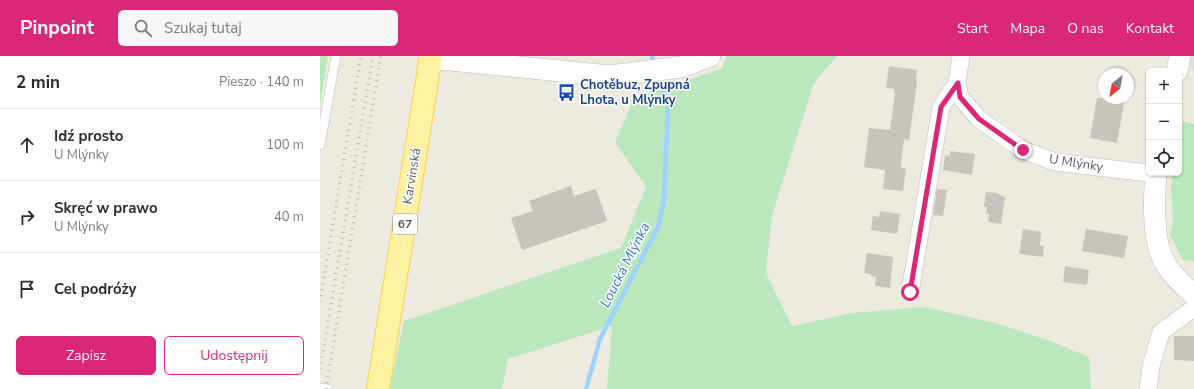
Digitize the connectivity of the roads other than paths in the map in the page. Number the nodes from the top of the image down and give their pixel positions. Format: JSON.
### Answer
{"nodes":[{"id":1,"x":336,"y":56,"type":"edge"},
{"id":2,"x":710,"y":56,"type":"edge"},
{"id":3,"x":961,"y":56,"type":"edge"},
{"id":4,"x":1180,"y":56,"type":"edge"},
{"id":5,"x":431,"y":57,"type":"edge"},
{"id":6,"x":1178,"y":68,"type":"edge"},
{"id":7,"x":958,"y":83,"type":"junction"},
{"id":8,"x":320,"y":145,"type":"edge"},
{"id":9,"x":1146,"y":173,"type":"edge"},
{"id":10,"x":1156,"y":176,"type":"edge"},
{"id":11,"x":910,"y":292,"type":"dead end"},
{"id":12,"x":1194,"y":295,"type":"edge"},
{"id":13,"x":1194,"y":308,"type":"edge"},
{"id":14,"x":320,"y":388,"type":"edge"},
{"id":15,"x":328,"y":389,"type":"edge"},
{"id":16,"x":378,"y":389,"type":"edge"},
{"id":17,"x":1148,"y":389,"type":"edge"}],
"edges":[{"from":1,"to":8,"type":"lane"},
{"from":2,"to":5,"type":"street"},
{"from":3,"to":7,"type":"street","name":"U Mlýnky"},
{"from":4,"to":6,"type":"street"},
{"from":5,"to":16,"type":"main road","name":"Karvinská","number":"67"},
{"from":7,"to":9,"type":"street","name":"U Mlýnky"},
{"from":7,"to":11,"type":"street","name":"U Mlýnky"},
{"from":10,"to":12,"type":"street"},
{"from":13,"to":17,"type":"street"},
{"from":14,"to":15,"type":"lane"}]}
